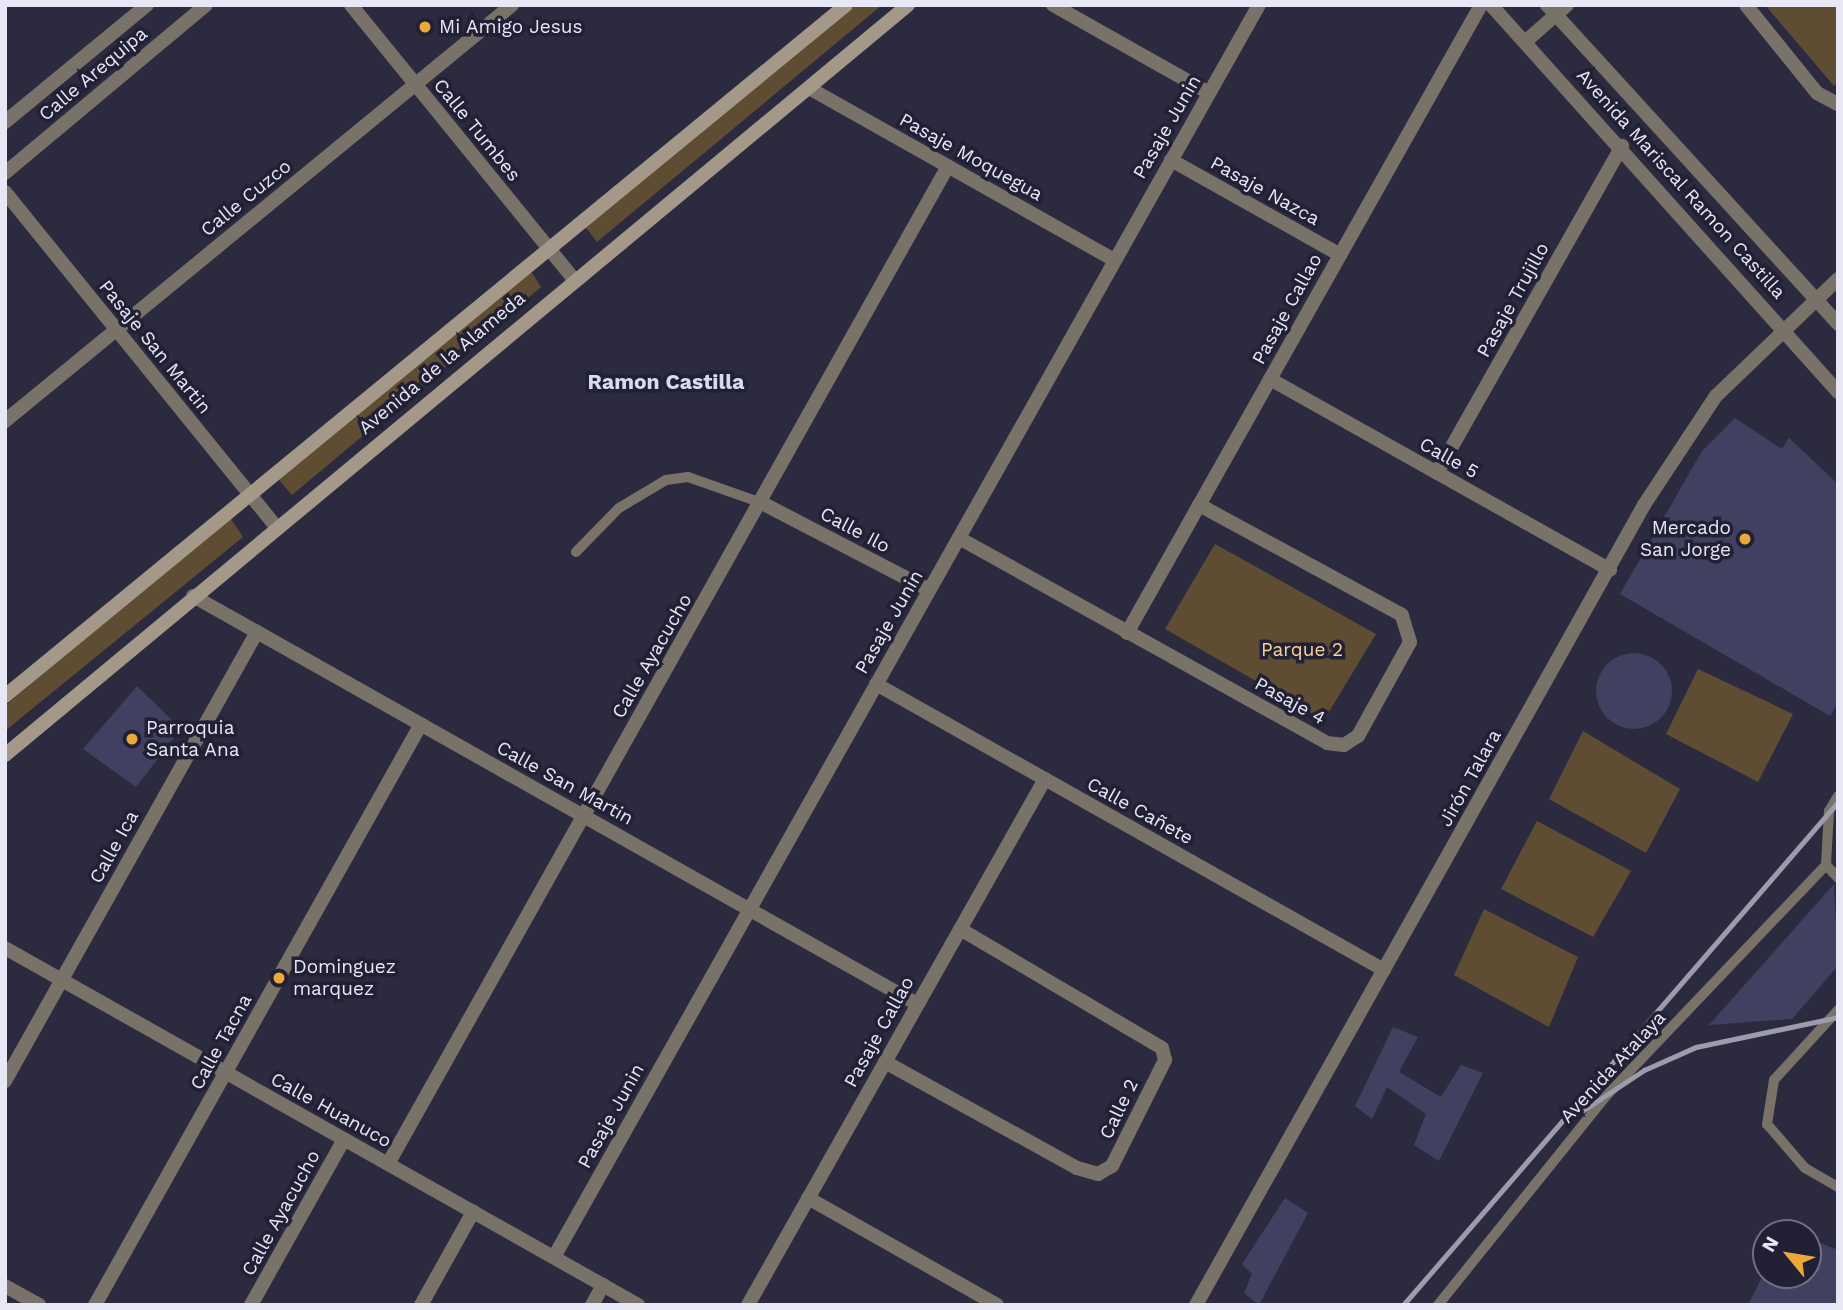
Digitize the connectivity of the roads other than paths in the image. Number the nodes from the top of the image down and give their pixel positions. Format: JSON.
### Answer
{"nodes":[{"id":1,"x":147,"y":5,"type":"edge"},
{"id":2,"x":206,"y":5,"type":"edge"},
{"id":3,"x":351,"y":5,"type":"edge"},
{"id":4,"x":512,"y":5,"type":"edge"},
{"id":5,"x":908,"y":5,"type":"edge"},
{"id":6,"x":1053,"y":5,"type":"edge"},
{"id":7,"x":1259,"y":5,"type":"edge"},
{"id":8,"x":1481,"y":5,"type":"edge"},
{"id":9,"x":1491,"y":5,"type":"edge"},
{"id":10,"x":1746,"y":5,"type":"edge"},
{"id":11,"x":838,"y":8,"type":"edge"},
{"id":12,"x":1557,"y":9,"type":"edge"},
{"id":13,"x":1525,"y":42,"type":"junction"},
{"id":14,"x":415,"y":85,"type":"junction"},
{"id":15,"x":809,"y":88,"type":"junction"},
{"id":16,"x":1209,"y":93,"type":"junction"},
{"id":17,"x":1838,"y":104,"type":"edge"},
{"id":18,"x":5,"y":122,"type":"edge"},
{"id":19,"x":1622,"y":146,"type":"junction"},
{"id":20,"x":1171,"y":160,"type":"junction"},
{"id":21,"x":948,"y":166,"type":"junction"},
{"id":22,"x":5,"y":173,"type":"edge"},
{"id":23,"x":5,"y":192,"type":"edge"},
{"id":24,"x":549,"y":249,"type":"junction"},
{"id":25,"x":1340,"y":255,"type":"junction"},
{"id":26,"x":1113,"y":259,"type":"junction"},
{"id":27,"x":574,"y":279,"type":"junction"},
{"id":28,"x":1838,"y":279,"type":"edge"},
{"id":29,"x":1816,"y":298,"type":"junction"},
{"id":30,"x":1838,"y":324,"type":"edge"},
{"id":31,"x":1784,"y":327,"type":"junction"},
{"id":32,"x":116,"y":330,"type":"junction"},
{"id":33,"x":1270,"y":379,"type":"junction"},
{"id":34,"x":1838,"y":392,"type":"edge"},
{"id":35,"x":5,"y":421,"type":"edge"},
{"id":36,"x":1437,"y":473,"type":"junction"},
{"id":37,"x":250,"y":495,"type":"junction"},
{"id":38,"x":762,"y":503,"type":"junction"},
{"id":39,"x":1199,"y":505,"type":"junction"},
{"id":40,"x":275,"y":526,"type":"junction"},
{"id":41,"x":959,"y":538,"type":"junction"},
{"id":42,"x":576,"y":552,"type":"dead end"},
{"id":43,"x":1610,"y":570,"type":"junction"},
{"id":44,"x":929,"y":590,"type":"junction"},
{"id":45,"x":194,"y":596,"type":"junction"},
{"id":46,"x":257,"y":632,"type":"junction"},
{"id":47,"x":1128,"y":632,"type":"junction"},
{"id":48,"x":876,"y":684,"type":"junction"},
{"id":49,"x":5,"y":696,"type":"edge"},
{"id":50,"x":421,"y":724,"type":"junction"},
{"id":51,"x":5,"y":755,"type":"edge"},
{"id":52,"x":1045,"y":779,"type":"junction"},
{"id":53,"x":1838,"y":796,"type":"edge"},
{"id":54,"x":583,"y":816,"type":"junction"},
{"id":55,"x":1826,"y":865,"type":"junction"},
{"id":56,"x":1837,"y":876,"type":"edge"},
{"id":57,"x":748,"y":909,"type":"junction"},
{"id":58,"x":960,"y":929,"type":"junction"},
{"id":59,"x":5,"y":948,"type":"edge"},
{"id":60,"x":1384,"y":970,"type":"junction"},
{"id":61,"x":62,"y":980,"type":"junction"},
{"id":62,"x":917,"y":1004,"type":"junction"},
{"id":63,"x":1838,"y":1010,"type":"edge"},
{"id":64,"x":886,"y":1062,"type":"junction"},
{"id":65,"x":226,"y":1072,"type":"junction"},
{"id":66,"x":5,"y":1081,"type":"edge"},
{"id":67,"x":344,"y":1139,"type":"junction"},
{"id":68,"x":388,"y":1164,"type":"junction"},
{"id":69,"x":1838,"y":1186,"type":"edge"},
{"id":70,"x":808,"y":1198,"type":"junction"},
{"id":71,"x":473,"y":1212,"type":"junction"},
{"id":72,"x":554,"y":1257,"type":"junction"},
{"id":73,"x":603,"y":1285,"type":"junction"},
{"id":74,"x":5,"y":1286,"type":"edge"},
{"id":75,"x":39,"y":1305,"type":"edge"},
{"id":76,"x":95,"y":1305,"type":"edge"},
{"id":77,"x":251,"y":1305,"type":"edge"},
{"id":78,"x":421,"y":1305,"type":"edge"},
{"id":79,"x":592,"y":1305,"type":"edge"},
{"id":80,"x":638,"y":1305,"type":"edge"},
{"id":81,"x":748,"y":1305,"type":"edge"},
{"id":82,"x":997,"y":1305,"type":"edge"},
{"id":83,"x":1196,"y":1305,"type":"edge"},
{"id":84,"x":1438,"y":1305,"type":"edge"}],
"edges":[{"from":1,"to":18,"type":"street","name":"Calle Arequipa"},
{"from":2,"to":22,"type":"street","name":"Calle Arequipa"},
{"from":3,"to":14,"type":"street","name":"Calle Tumbes"},
{"from":4,"to":14,"type":"street","name":"Calle Cuzco"},
{"from":5,"to":15,"type":"street","name":"Avenida de la Alameda"},
{"from":6,"to":16,"type":"street"},
{"from":7,"to":16,"type":"street","name":"Pasaje Junin"},
{"from":8,"to":25,"type":"street","name":"Pasaje Callao"},
{"from":9,"to":13,"type":"street","name":"Avenida Mariscal Ramon Castilla"},
{"from":10,"to":17,"type":"street"},
{"from":11,"to":24,"type":"street","name":"Avenida de la Alameda"},
{"from":12,"to":13,"type":"street"},
{"from":12,"to":29,"type":"street","name":"Avenida Mariscal Ramon Castilla"},
{"from":13,"to":19,"type":"street","name":"Avenida Mariscal Ramon Castilla"},
{"from":14,"to":24,"type":"street","name":"Calle Tumbes"},
{"from":14,"to":32,"type":"street","name":"Calle Cuzco"},
{"from":15,"to":21,"type":"street","name":"Pasaje Moquegua"},
{"from":15,"to":27,"type":"street","name":"Avenida de la Alameda"},
{"from":16,"to":20,"type":"street","name":"Pasaje Junin"},
{"from":19,"to":31,"type":"street","name":"Avenida Mariscal Ramon Castilla"},
{"from":19,"to":36,"type":"street","name":"Pasaje Trujillo"},
{"from":20,"to":25,"type":"street","name":"Pasaje Nazca"},
{"from":20,"to":26,"type":"street","name":"Pasaje Junin"},
{"from":21,"to":26,"type":"street","name":"Pasaje Moquegua"},
{"from":21,"to":38,"type":"street","name":"Calle Ayacucho"},
{"from":23,"to":32,"type":"street","name":"Pasaje San Martin"},
{"from":24,"to":27,"type":"street","name":"Calle Tumbes"},
{"from":24,"to":37,"type":"street","name":"Avenida de la Alameda"},
{"from":25,"to":33,"type":"street","name":"Pasaje Callao"},
{"from":26,"to":41,"type":"street","name":"Pasaje Junin"},
{"from":27,"to":40,"type":"street","name":"Avenida de la Alameda"},
{"from":28,"to":29,"type":"street","name":"Jirón Talara"},
{"from":29,"to":30,"type":"street","name":"Avenida Mariscal Ramon Castilla"},
{"from":29,"to":31,"type":"street","name":"Jirón Talara"},
{"from":31,"to":34,"type":"street","name":"Avenida Mariscal Ramon Castilla"},
{"from":31,"to":43,"type":"street","name":"Jirón Talara"},
{"from":32,"to":35,"type":"street","name":"Calle Cuzco"},
{"from":32,"to":37,"type":"street","name":"Pasaje San Martin"},
{"from":33,"to":36,"type":"street","name":"Calle 5"},
{"from":33,"to":39,"type":"street","name":"Pasaje Callao"},
{"from":36,"to":43,"type":"street","name":"Calle 5"},
{"from":37,"to":40,"type":"street","name":"Pasaje San Martin"},
{"from":37,"to":49,"type":"street","name":"Avenida de la Alameda"},
{"from":38,"to":42,"type":"lane"},
{"from":38,"to":44,"type":"street","name":"Calle Ilo"},
{"from":38,"to":54,"type":"street","name":"Calle Ayacucho"},
{"from":39,"to":47,"type":"street","name":"Pasaje Callao"},
{"from":39,"to":47,"type":"street","name":"Pasaje 4"},
{"from":40,"to":45,"type":"street","name":"Avenida de la Alameda"},
{"from":41,"to":44,"type":"street","name":"Pasaje Junin"},
{"from":41,"to":47,"type":"street","name":"Pasaje 4"},
{"from":43,"to":60,"type":"street","name":"Jirón Talara"},
{"from":44,"to":48,"type":"street","name":"Pasaje Junin"},
{"from":45,"to":46,"type":"street","name":"Calle San Martin"},
{"from":45,"to":51,"type":"street","name":"Avenida de la Alameda"},
{"from":46,"to":50,"type":"street","name":"Calle San Martin"},
{"from":46,"to":61,"type":"street","name":"Calle Ica"},
{"from":48,"to":52,"type":"street","name":"Calle Cañete"},
{"from":48,"to":57,"type":"street","name":"Pasaje Junin"},
{"from":50,"to":54,"type":"street","name":"Calle San Martin"},
{"from":50,"to":65,"type":"street","name":"Calle Tacna"},
{"from":52,"to":58,"type":"street","name":"Pasaje Callao"},
{"from":52,"to":60,"type":"street","name":"Calle Cañete"},
{"from":53,"to":55,"type":"lane"},
{"from":54,"to":57,"type":"street","name":"Calle San Martin"},
{"from":54,"to":68,"type":"street","name":"Calle Ayacucho"},
{"from":55,"to":56,"type":"lane"},
{"from":55,"to":84,"type":"lane","name":"Avenida Atalaya"},
{"from":57,"to":62,"type":"street","name":"Calle San Martin"},
{"from":57,"to":72,"type":"street","name":"Pasaje Junin"},
{"from":58,"to":62,"type":"street","name":"Pasaje Callao"},
{"from":58,"to":64,"type":"street","name":"Calle 2"},
{"from":59,"to":61,"type":"street","name":"Calle Huanuco"},
{"from":60,"to":83,"type":"street","name":"Jirón Talara"},
{"from":61,"to":65,"type":"street","name":"Calle Huanuco"},
{"from":61,"to":66,"type":"street","name":"Calle Ica"},
{"from":62,"to":64,"type":"street","name":"Pasaje Callao"},
{"from":63,"to":69,"type":"lane"},
{"from":64,"to":70,"type":"street","name":"Pasaje Callao"},
{"from":65,"to":67,"type":"street","name":"Calle Huanuco"},
{"from":65,"to":76,"type":"street","name":"Calle Tacna"},
{"from":67,"to":68,"type":"street","name":"Calle Huanuco"},
{"from":67,"to":77,"type":"street","name":"Calle Ayacucho"},
{"from":68,"to":71,"type":"street","name":"Calle Huanuco"},
{"from":70,"to":81,"type":"street","name":"Pasaje Callao"},
{"from":70,"to":82,"type":"street"},
{"from":71,"to":72,"type":"street","name":"Calle Huanuco"},
{"from":71,"to":78,"type":"street"},
{"from":72,"to":73,"type":"street","name":"Calle Huanuco"},
{"from":73,"to":79,"type":"street"},
{"from":73,"to":80,"type":"street","name":"Calle Huanuco"},
{"from":74,"to":75,"type":"street"}]}
